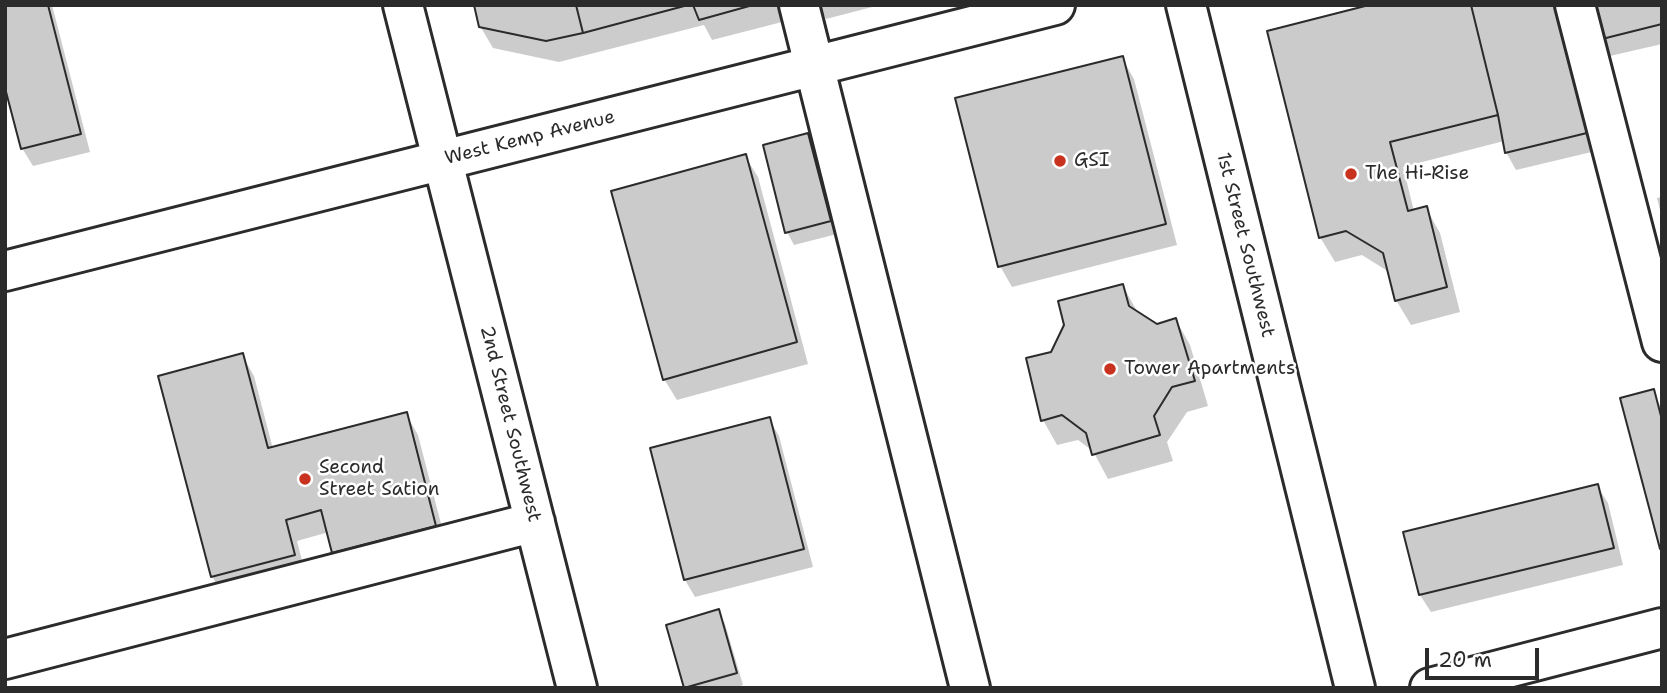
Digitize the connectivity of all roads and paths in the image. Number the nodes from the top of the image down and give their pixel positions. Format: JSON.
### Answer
{"nodes":[{"id":1,"x":403,"y":5,"type":"edge"},
{"id":2,"x":799,"y":5,"type":"edge"},
{"id":3,"x":1055,"y":5,"type":"edge"},
{"id":4,"x":1186,"y":5,"type":"edge"},
{"id":5,"x":1575,"y":5,"type":"edge"},
{"id":6,"x":815,"y":66,"type":"junction"},
{"id":7,"x":443,"y":161,"type":"junction"},
{"id":8,"x":5,"y":271,"type":"edge"},
{"id":9,"x":1662,"y":342,"type":"edge"},
{"id":10,"x":535,"y":522,"type":"junction"},
{"id":11,"x":1662,"y":628,"type":"edge"},
{"id":12,"x":5,"y":659,"type":"edge"},
{"id":13,"x":577,"y":688,"type":"edge"},
{"id":14,"x":970,"y":688,"type":"edge"},
{"id":15,"x":1355,"y":688,"type":"edge"},
{"id":16,"x":1430,"y":688,"type":"edge"}],
"edges":[{"from":1,"to":7,"type":"street","name":"2nd Street Southwest"},
{"from":2,"to":6,"type":"street"},
{"from":3,"to":6,"type":"street","name":"West Kemp Avenue"},
{"from":4,"to":15,"type":"street","name":"1st Street Southwest"},
{"from":5,"to":9,"type":"street"},
{"from":6,"to":7,"type":"street","name":"West Kemp Avenue"},
{"from":6,"to":14,"type":"street"},
{"from":7,"to":8,"type":"street","name":"West Kemp Avenue"},
{"from":7,"to":10,"type":"street","name":"2nd Street Southwest"},
{"from":10,"to":12,"type":"street"},
{"from":10,"to":13,"type":"street","name":"2nd Street Southwest"},
{"from":11,"to":16,"type":"street"}]}
